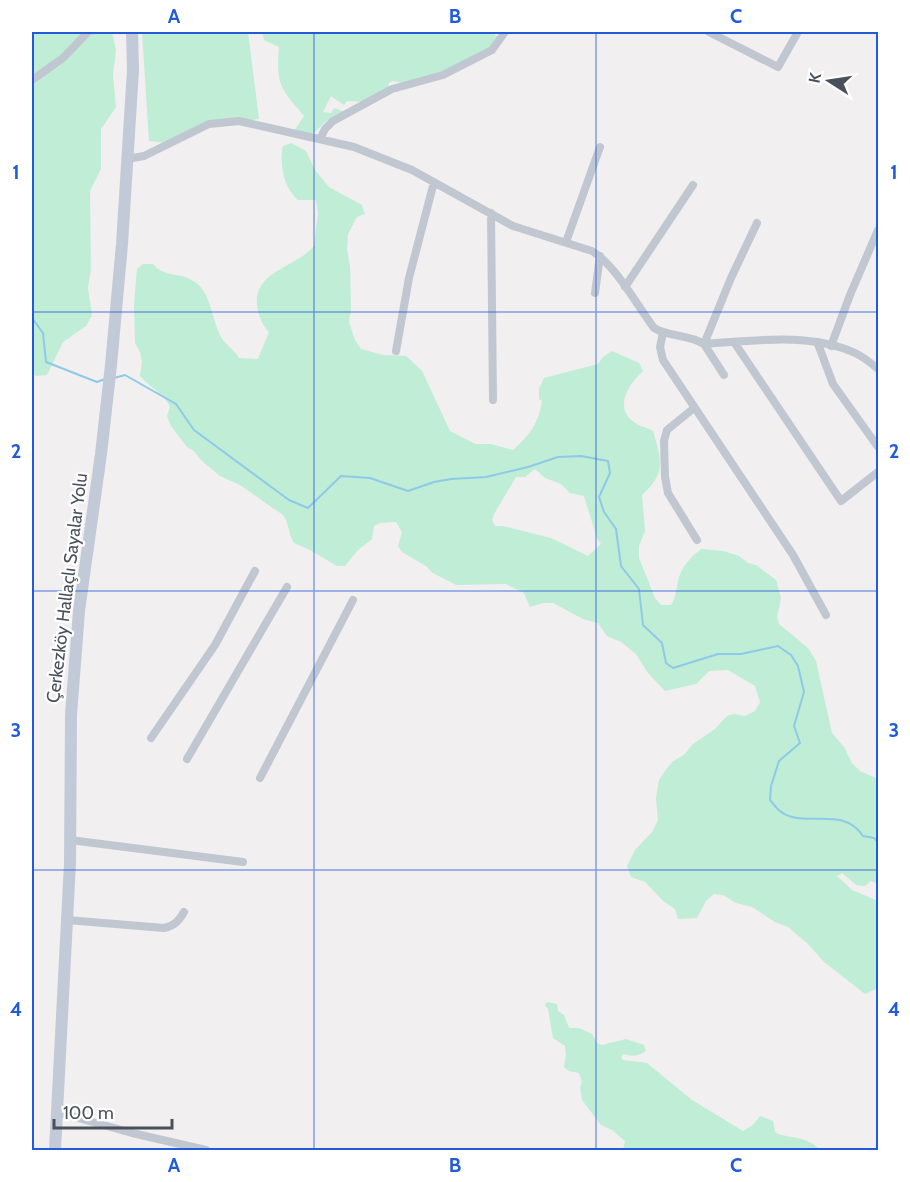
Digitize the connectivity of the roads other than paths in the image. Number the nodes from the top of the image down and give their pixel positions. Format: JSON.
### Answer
{"nodes":[{"id":1,"x":88,"y":32,"type":"edge"},
{"id":2,"x":132,"y":32,"type":"edge"},
{"id":3,"x":505,"y":32,"type":"edge"},
{"id":4,"x":709,"y":32,"type":"edge"},
{"id":5,"x":798,"y":32,"type":"edge"},
{"id":6,"x":32,"y":80,"type":"edge"},
{"id":7,"x":320,"y":140,"type":"junction"},
{"id":8,"x":600,"y":147,"type":"dead end"},
{"id":9,"x":127,"y":159,"type":"junction"},
{"id":10,"x":434,"y":182,"type":"junction"},
{"id":11,"x":693,"y":185,"type":"dead end"},
{"id":12,"x":491,"y":213,"type":"junction"},
{"id":13,"x":756,"y":224,"type":"dead end"},
{"id":14,"x":879,"y":230,"type":"edge"},
{"id":15,"x":567,"y":242,"type":"junction"},
{"id":16,"x":600,"y":256,"type":"junction"},
{"id":17,"x":625,"y":288,"type":"junction"},
{"id":18,"x":595,"y":293,"type":"dead end"},
{"id":19,"x":663,"y":333,"type":"junction"},
{"id":20,"x":734,"y":342,"type":"junction"},
{"id":21,"x":704,"y":344,"type":"junction"},
{"id":22,"x":818,"y":344,"type":"junction"},
{"id":23,"x":831,"y":346,"type":"junction"},
{"id":24,"x":396,"y":351,"type":"dead end"},
{"id":25,"x":879,"y":369,"type":"edge"},
{"id":26,"x":724,"y":375,"type":"dead end"},
{"id":27,"x":492,"y":400,"type":"dead end"},
{"id":28,"x":694,"y":408,"type":"junction"},
{"id":29,"x":879,"y":447,"type":"edge"},
{"id":30,"x":879,"y":472,"type":"edge"},
{"id":31,"x":697,"y":540,"type":"dead end"},
{"id":32,"x":255,"y":572,"type":"dead end"},
{"id":33,"x":287,"y":586,"type":"dead end"},
{"id":34,"x":353,"y":600,"type":"dead end"},
{"id":35,"x":826,"y":615,"type":"dead end"},
{"id":36,"x":151,"y":738,"type":"dead end"},
{"id":37,"x":187,"y":759,"type":"dead end"},
{"id":38,"x":260,"y":778,"type":"dead end"},
{"id":39,"x":70,"y":840,"type":"junction"},
{"id":40,"x":243,"y":862,"type":"dead end"},
{"id":41,"x":184,"y":912,"type":"dead end"},
{"id":42,"x":67,"y":920,"type":"junction"},
{"id":43,"x":57,"y":1112,"type":"junction"},
{"id":44,"x":55,"y":1150,"type":"edge"},
{"id":45,"x":206,"y":1150,"type":"edge"}],
"edges":[{"from":1,"to":6,"type":"street"},
{"from":2,"to":9,"type":"main road","name":"Çerkezköy Hallaçlı Sayalar Yolu"},
{"from":3,"to":7,"type":"street"},
{"from":4,"to":5,"type":"street"},
{"from":7,"to":9,"type":"street"},
{"from":7,"to":10,"type":"street"},
{"from":8,"to":15,"type":"street"},
{"from":9,"to":39,"type":"main road","name":"Çerkezköy Hallaçlı Sayalar Yolu"},
{"from":10,"to":12,"type":"street"},
{"from":10,"to":24,"type":"street"},
{"from":11,"to":17,"type":"street"},
{"from":12,"to":15,"type":"street"},
{"from":12,"to":27,"type":"street"},
{"from":13,"to":21,"type":"street"},
{"from":14,"to":23,"type":"street"},
{"from":15,"to":16,"type":"street"},
{"from":16,"to":17,"type":"street"},
{"from":16,"to":18,"type":"street"},
{"from":17,"to":19,"type":"street"},
{"from":19,"to":21,"type":"street"},
{"from":19,"to":28,"type":"street"},
{"from":20,"to":21,"type":"street"},
{"from":20,"to":22,"type":"street"},
{"from":20,"to":30,"type":"street"},
{"from":21,"to":26,"type":"street"},
{"from":22,"to":23,"type":"street"},
{"from":22,"to":29,"type":"street"},
{"from":23,"to":25,"type":"street"},
{"from":28,"to":31,"type":"street"},
{"from":28,"to":35,"type":"street"},
{"from":32,"to":36,"type":"street"},
{"from":33,"to":37,"type":"street"},
{"from":34,"to":38,"type":"street"},
{"from":39,"to":40,"type":"street"},
{"from":39,"to":42,"type":"main road","name":"Çerkezköy Hallaçlı Sayalar Yolu"},
{"from":41,"to":42,"type":"street"},
{"from":42,"to":43,"type":"main road","name":"Çerkezköy Hallaçlı Sayalar Yolu"},
{"from":43,"to":44,"type":"main road","name":"Çerkezköy Hallaçlı Sayalar Yolu"},
{"from":43,"to":45,"type":"street"}]}
